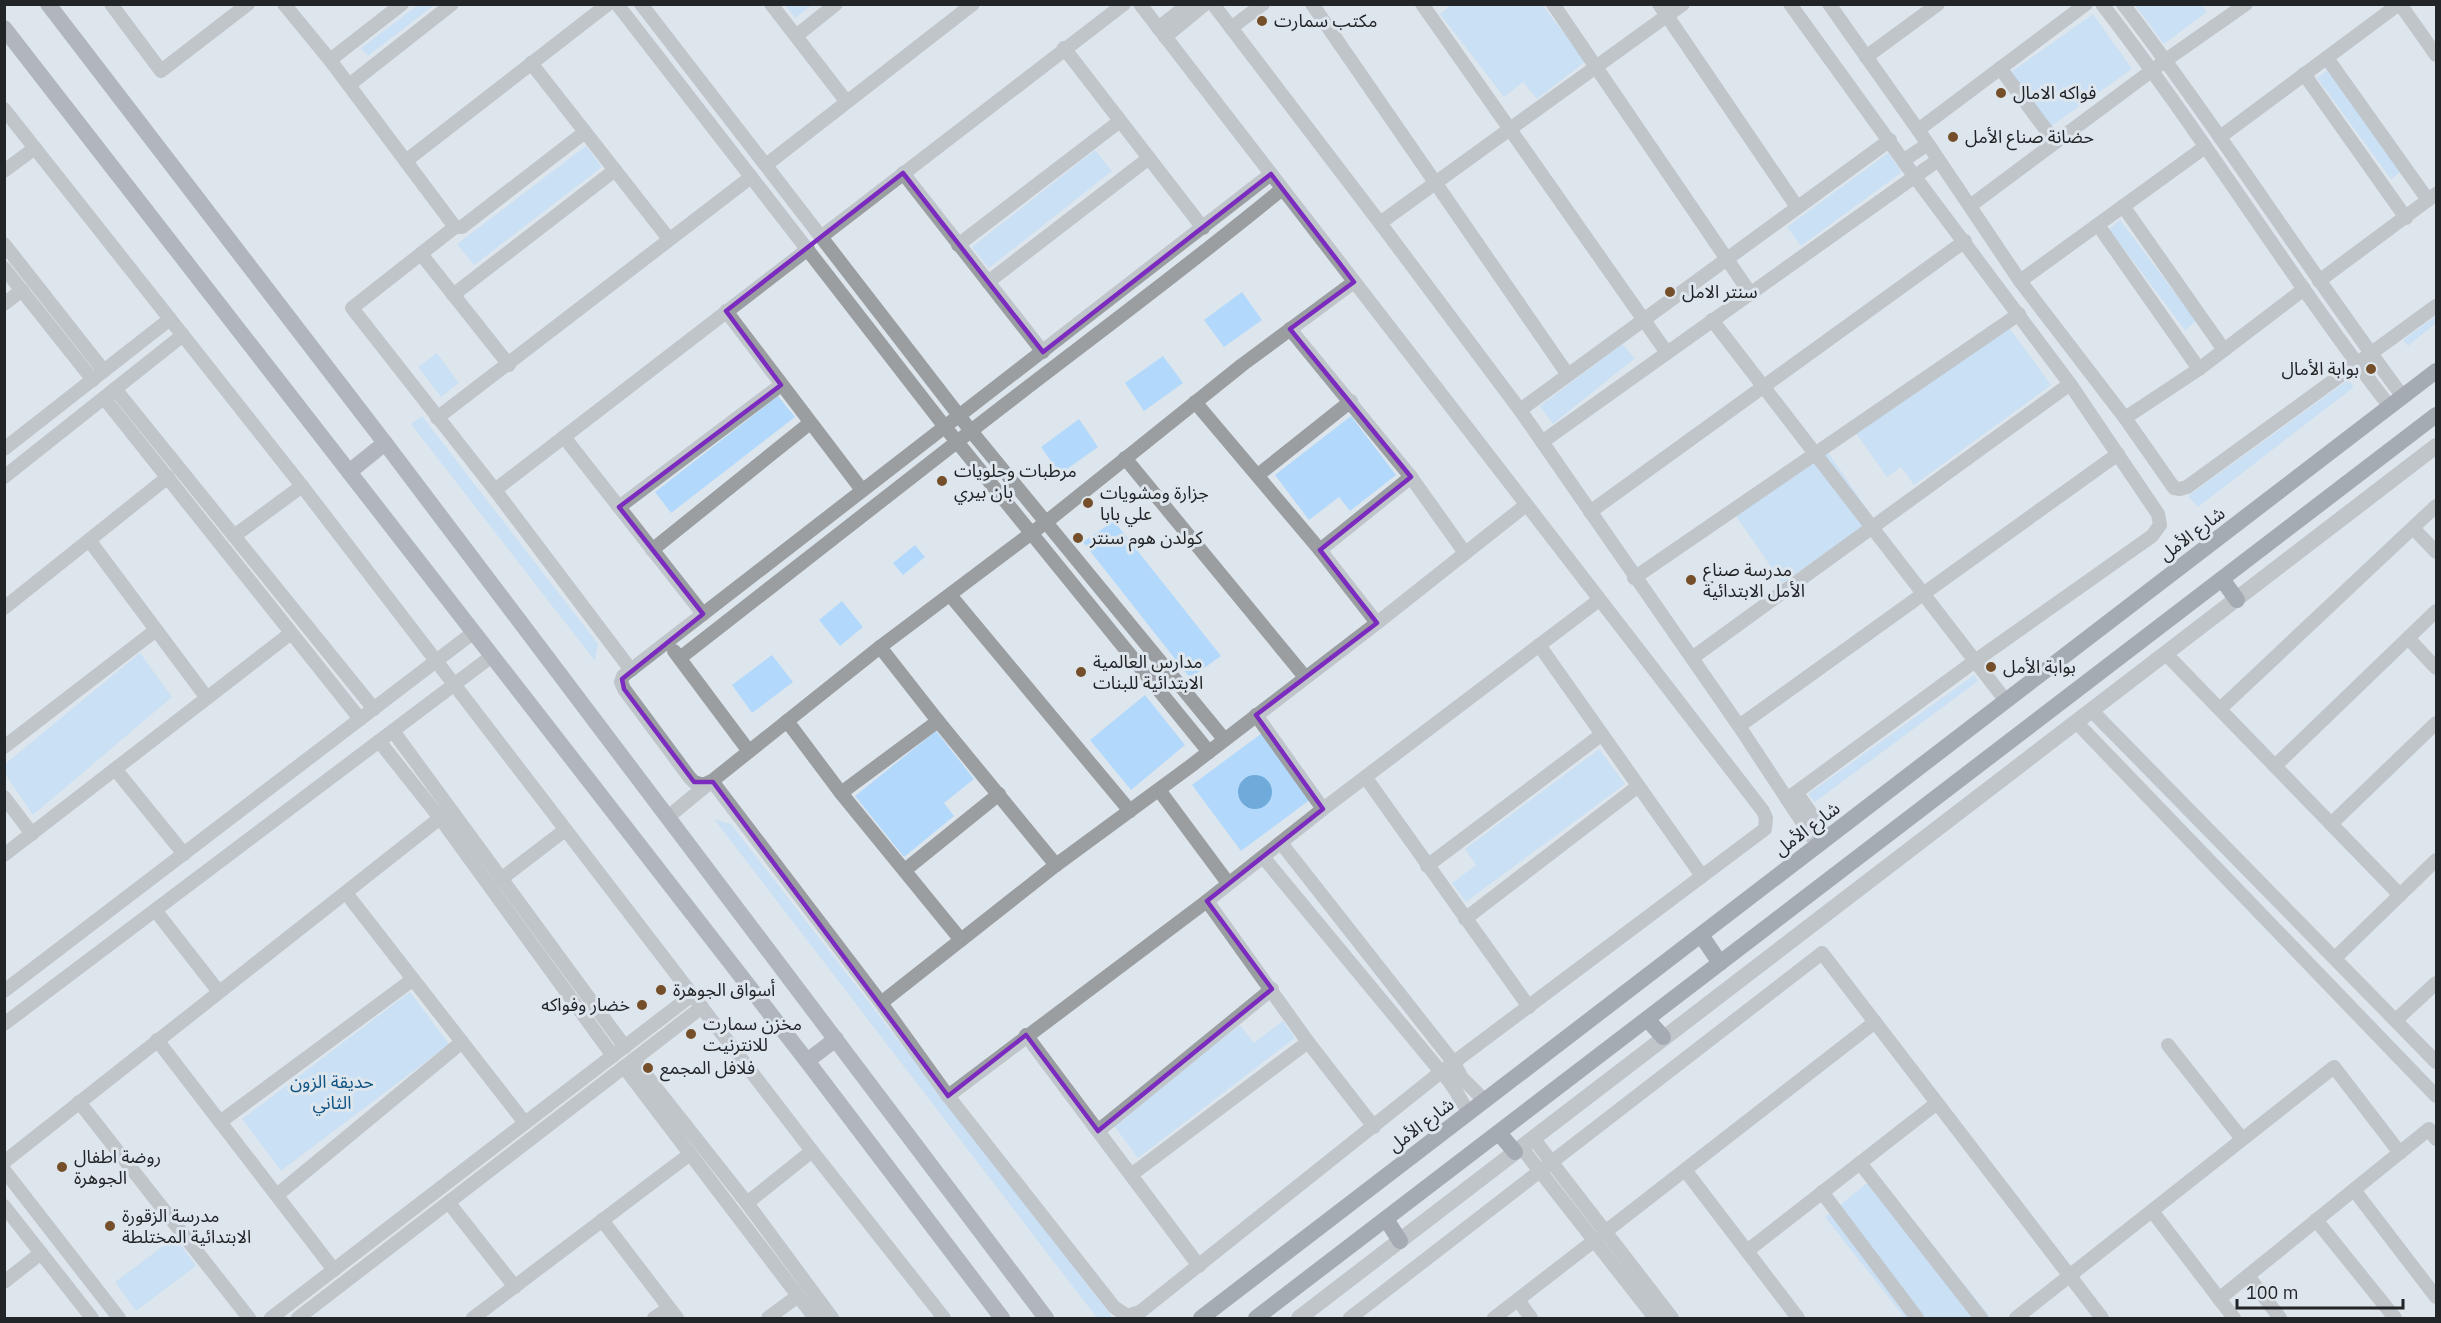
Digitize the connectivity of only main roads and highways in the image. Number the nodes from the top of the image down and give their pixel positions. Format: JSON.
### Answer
{"nodes":[{"id":1,"x":48,"y":4,"type":"edge"},
{"id":2,"x":4,"y":28,"type":"edge"},
{"id":3,"x":2436,"y":371,"type":"edge"},
{"id":4,"x":2436,"y":415,"type":"edge"},
{"id":5,"x":385,"y":443,"type":"junction"},
{"id":6,"x":349,"y":472,"type":"junction"},
{"id":7,"x":2222,"y":579,"type":"junction"},
{"id":8,"x":2237,"y":600,"type":"road end"},
{"id":9,"x":1701,"y":935,"type":"junction"},
{"id":10,"x":1720,"y":963,"type":"junction"},
{"id":11,"x":1647,"y":1019,"type":"junction"},
{"id":12,"x":1663,"y":1037,"type":"road end"},
{"id":13,"x":836,"y":1039,"type":"junction"},
{"id":14,"x":807,"y":1061,"type":"junction"},
{"id":15,"x":1499,"y":1133,"type":"junction"},
{"id":16,"x":1523,"y":1146,"type":"road end"},
{"id":17,"x":1386,"y":1219,"type":"junction"},
{"id":18,"x":1400,"y":1241,"type":"road end"},
{"id":19,"x":1002,"y":1318,"type":"edge"},
{"id":20,"x":1046,"y":1318,"type":"edge"},
{"id":21,"x":1201,"y":1318,"type":"edge"},
{"id":22,"x":1256,"y":1318,"type":"edge"}],
"edges":[{"from":1,"to":5,"type":"main road"},
{"from":2,"to":6,"type":"main road"},
{"from":3,"to":9,"type":"main road","name":"شارع الأمل"},
{"from":4,"to":7,"type":"main road"},
{"from":5,"to":6,"type":"main road"},
{"from":5,"to":13,"type":"main road"},
{"from":6,"to":14,"type":"main road"},
{"from":7,"to":8,"type":"main road"},
{"from":7,"to":10,"type":"main road"},
{"from":9,"to":10,"type":"main road"},
{"from":9,"to":21,"type":"main road","name":"شارع الأمل"},
{"from":10,"to":11,"type":"main road"},
{"from":11,"to":12,"type":"main road"},
{"from":11,"to":15,"type":"main road"},
{"from":13,"to":14,"type":"main road"},
{"from":13,"to":20,"type":"main road"},
{"from":14,"to":19,"type":"main road"},
{"from":15,"to":16,"type":"main road"},
{"from":15,"to":17,"type":"main road"},
{"from":17,"to":18,"type":"main road"},
{"from":17,"to":22,"type":"main road"}]}
